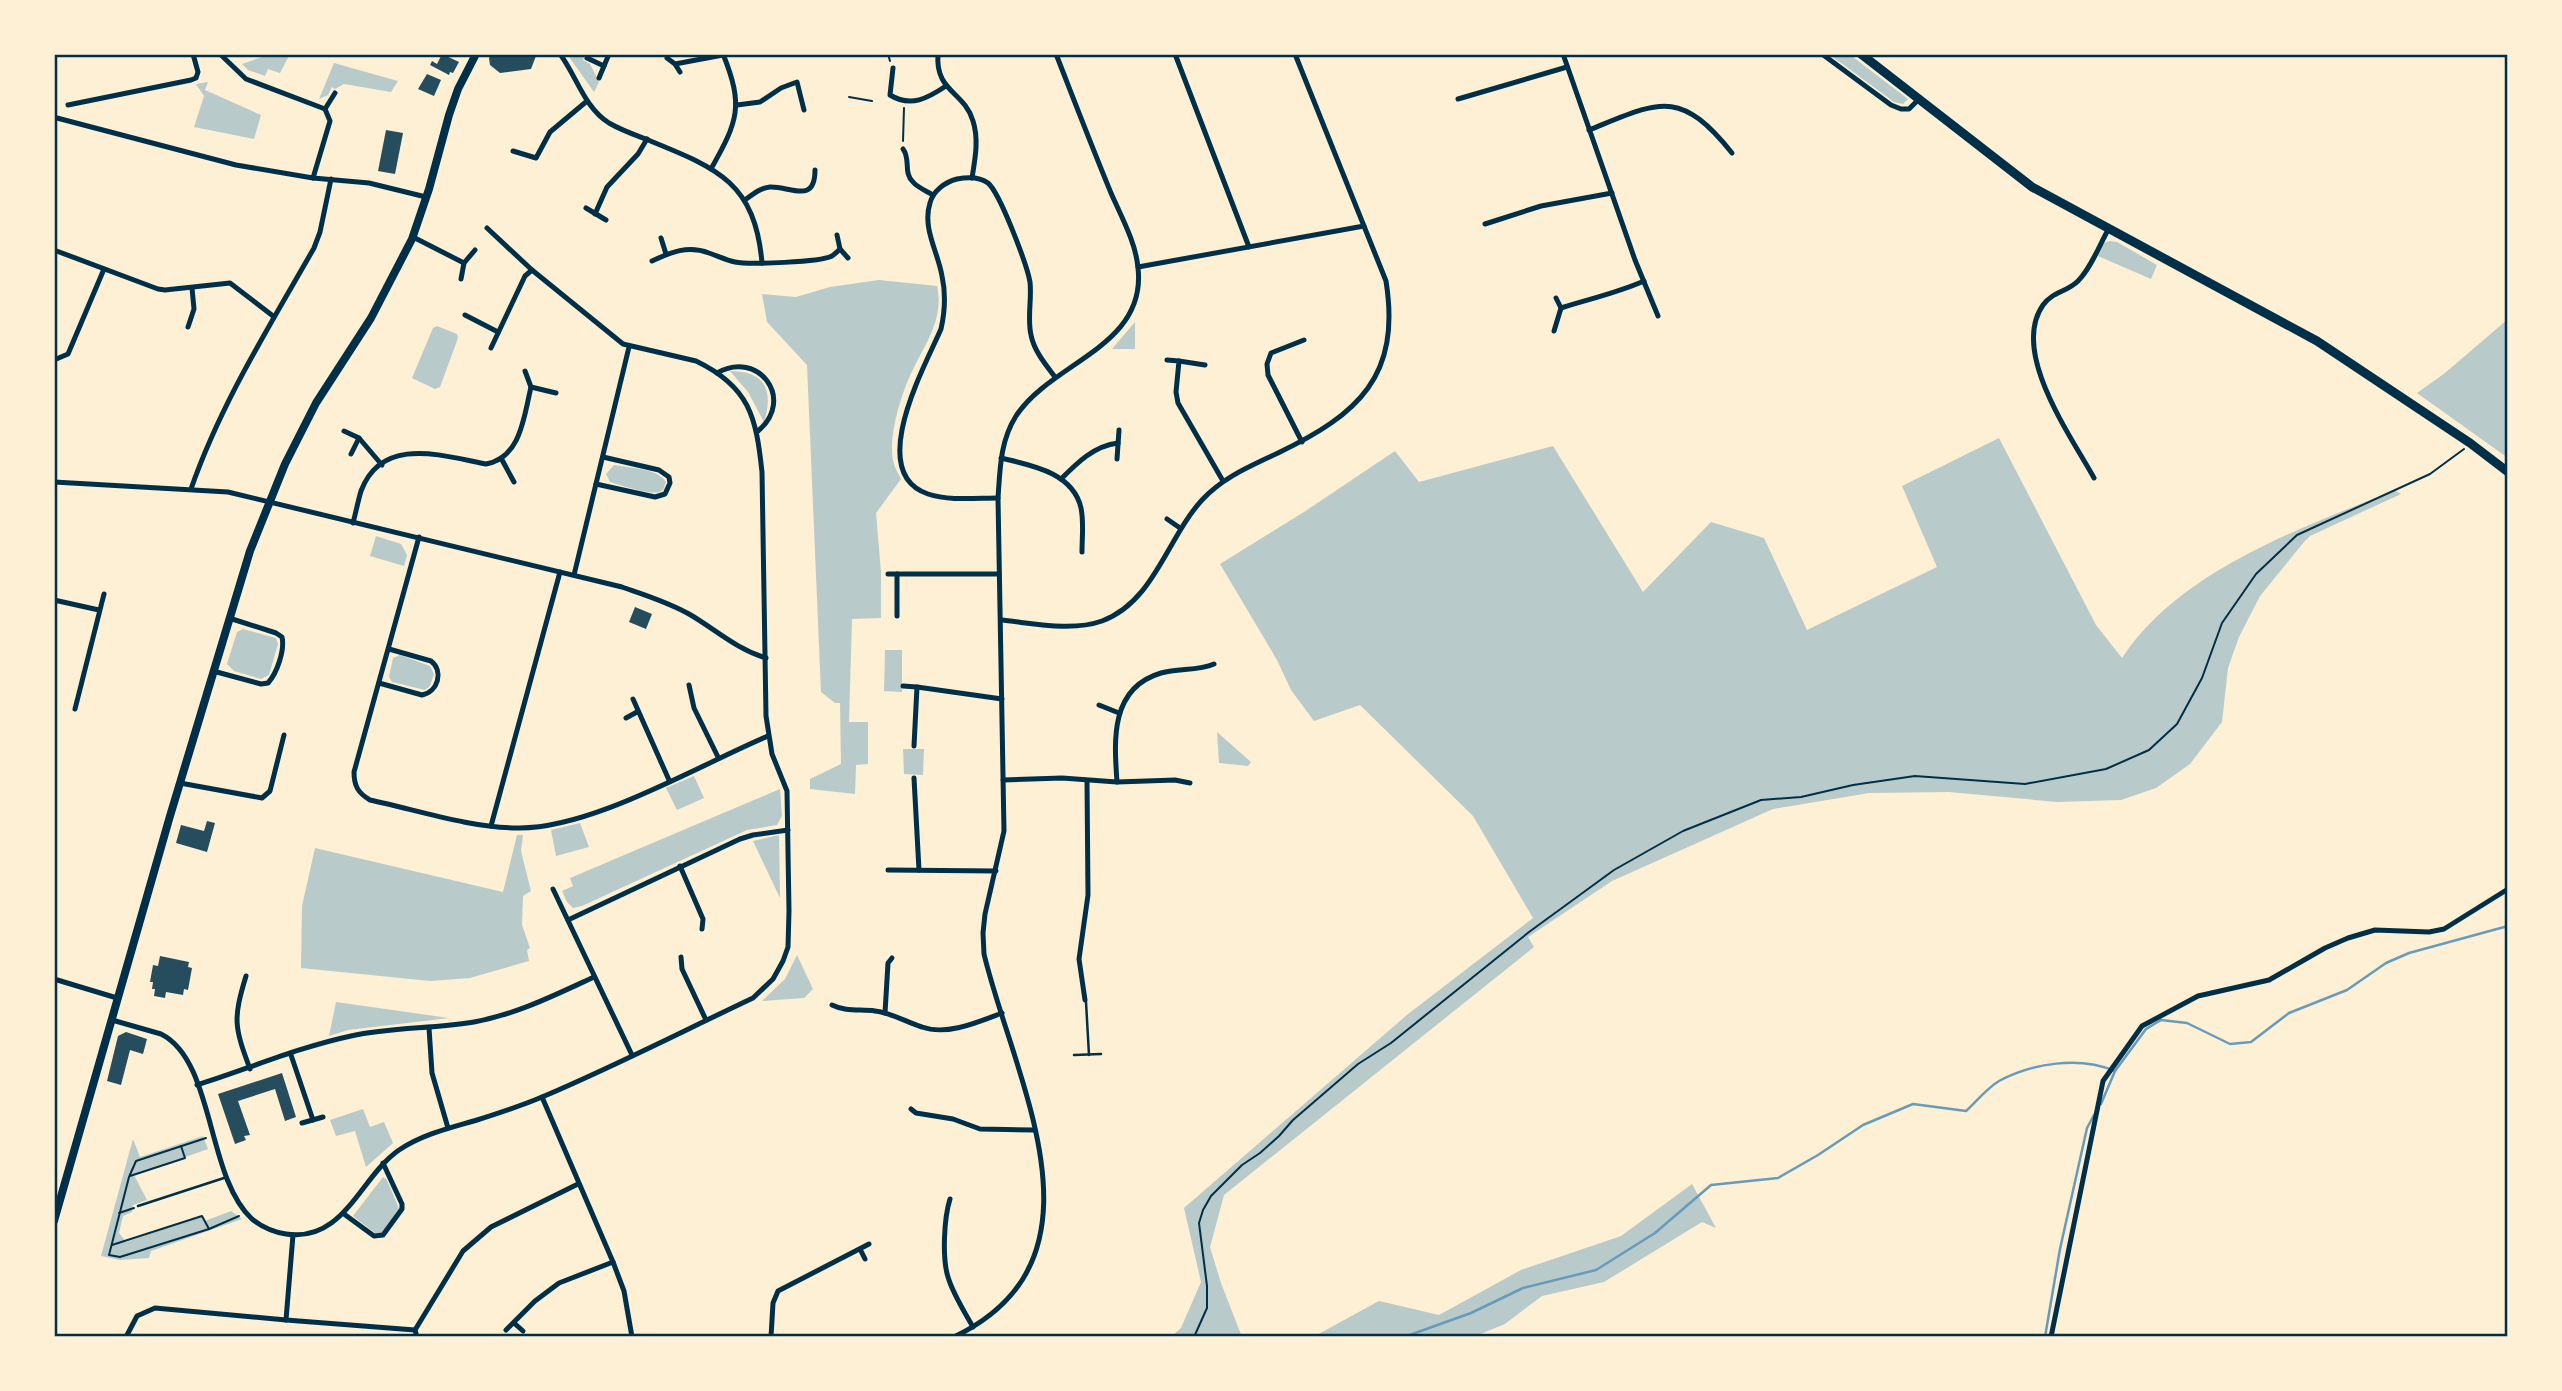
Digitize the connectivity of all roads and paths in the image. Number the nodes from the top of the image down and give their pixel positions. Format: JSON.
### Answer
{"nodes":[{"id":1,"x":193,"y":54,"type":"edge"},
{"id":2,"x":220,"y":54,"type":"edge"},
{"id":3,"x":476,"y":54,"type":"edge"},
{"id":4,"x":560,"y":54,"type":"edge"},
{"id":5,"x":609,"y":54,"type":"edge"},
{"id":6,"x":938,"y":54,"type":"edge"},
{"id":7,"x":1056,"y":54,"type":"edge"},
{"id":8,"x":1175,"y":54,"type":"edge"},
{"id":9,"x":1295,"y":54,"type":"edge"},
{"id":10,"x":1563,"y":54,"type":"edge"},
{"id":11,"x":1822,"y":54,"type":"edge"},
{"id":12,"x":1861,"y":54,"type":"edge"},
{"id":13,"x":723,"y":55,"type":"edge"},
{"id":14,"x":587,"y":58,"type":"dead end"},
{"id":15,"x":667,"y":58,"type":"dead end"},
{"id":16,"x":676,"y":64,"type":"junction"},
{"id":17,"x":604,"y":66,"type":"junction"},
{"id":18,"x":1567,"y":67,"type":"junction"},
{"id":19,"x":892,"y":68,"type":"dead end"},
{"id":20,"x":680,"y":72,"type":"dead end"},
{"id":21,"x":599,"y":78,"type":"dead end"},
{"id":22,"x":946,"y":86,"type":"junction"},
{"id":23,"x":335,"y":93,"type":"dead end"},
{"id":24,"x":849,"y":97,"type":"dead end"},
{"id":25,"x":1458,"y":99,"type":"dead end"},
{"id":26,"x":1919,"y":99,"type":"junction"},
{"id":27,"x":587,"y":101,"type":"junction"},
{"id":28,"x":872,"y":101,"type":"dead end"},
{"id":29,"x":904,"y":102,"type":"junction"},
{"id":30,"x":68,"y":105,"type":"dead end"},
{"id":31,"x":737,"y":105,"type":"junction"},
{"id":32,"x":325,"y":109,"type":"junction"},
{"id":33,"x":804,"y":110,"type":"dead end"},
{"id":34,"x":57,"y":118,"type":"dead end"},
{"id":35,"x":1589,"y":130,"type":"junction"},
{"id":36,"x":646,"y":139,"type":"junction"},
{"id":37,"x":903,"y":149,"type":"joint"},
{"id":38,"x":513,"y":151,"type":"dead end"},
{"id":39,"x":1732,"y":153,"type":"dead end"},
{"id":40,"x":711,"y":169,"type":"junction"},
{"id":41,"x":815,"y":170,"type":"dead end"},
{"id":42,"x":972,"y":177,"type":"junction"},
{"id":43,"x":313,"y":178,"type":"junction"},
{"id":44,"x":331,"y":179,"type":"junction"},
{"id":45,"x":1612,"y":193,"type":"junction"},
{"id":46,"x":933,"y":195,"type":"junction"},
{"id":47,"x":427,"y":197,"type":"junction"},
{"id":48,"x":745,"y":200,"type":"junction"},
{"id":49,"x":586,"y":208,"type":"dead end"},
{"id":50,"x":595,"y":214,"type":"junction"},
{"id":51,"x":606,"y":220,"type":"dead end"},
{"id":52,"x":1485,"y":224,"type":"dead end"},
{"id":53,"x":1364,"y":226,"type":"junction"},
{"id":54,"x":487,"y":228,"type":"dead end"},
{"id":55,"x":2108,"y":230,"type":"junction"},
{"id":56,"x":837,"y":235,"type":"dead end"},
{"id":57,"x":413,"y":237,"type":"junction"},
{"id":58,"x":661,"y":238,"type":"dead end"},
{"id":59,"x":1249,"y":247,"type":"junction"},
{"id":60,"x":841,"y":249,"type":"junction"},
{"id":61,"x":54,"y":250,"type":"edge"},
{"id":62,"x":475,"y":250,"type":"dead end"},
{"id":63,"x":666,"y":254,"type":"junction"},
{"id":64,"x":848,"y":258,"type":"dead end"},
{"id":65,"x":652,"y":261,"type":"dead end"},
{"id":66,"x":464,"y":263,"type":"junction"},
{"id":67,"x":762,"y":263,"type":"junction"},
{"id":68,"x":1138,"y":267,"type":"junction"},
{"id":69,"x":104,"y":269,"type":"junction"},
{"id":70,"x":532,"y":270,"type":"junction"},
{"id":71,"x":461,"y":279,"type":"dead end"},
{"id":72,"x":1644,"y":281,"type":"junction"},
{"id":73,"x":192,"y":288,"type":"junction"},
{"id":74,"x":1556,"y":298,"type":"dead end"},
{"id":75,"x":1561,"y":308,"type":"junction"},
{"id":76,"x":465,"y":315,"type":"dead end"},
{"id":77,"x":273,"y":316,"type":"junction"},
{"id":78,"x":1658,"y":316,"type":"dead end"},
{"id":79,"x":188,"y":327,"type":"dead end"},
{"id":80,"x":1554,"y":331,"type":"dead end"},
{"id":81,"x":498,"y":332,"type":"junction"},
{"id":82,"x":1304,"y":340,"type":"dead end"},
{"id":83,"x":629,"y":347,"type":"junction"},
{"id":84,"x":491,"y":348,"type":"dead end"},
{"id":85,"x":54,"y":360,"type":"edge"},
{"id":86,"x":1167,"y":360,"type":"dead end"},
{"id":87,"x":1179,"y":361,"type":"junction"},
{"id":88,"x":1205,"y":365,"type":"dead end"},
{"id":89,"x":525,"y":370,"type":"dead end"},
{"id":90,"x":717,"y":373,"type":"junction"},
{"id":91,"x":1055,"y":377,"type":"junction"},
{"id":92,"x":531,"y":387,"type":"junction"},
{"id":93,"x":556,"y":393,"type":"dead end"},
{"id":94,"x":1119,"y":429,"type":"dead end"},
{"id":95,"x":344,"y":431,"type":"dead end"},
{"id":96,"x":758,"y":431,"type":"junction"},
{"id":97,"x":359,"y":439,"type":"junction"},
{"id":98,"x":1302,"y":442,"type":"junction"},
{"id":99,"x":1118,"y":443,"type":"junction"},
{"id":100,"x":2470,"y":443,"type":"junction"},
{"id":101,"x":351,"y":454,"type":"dead end"},
{"id":102,"x":603,"y":457,"type":"junction"},
{"id":103,"x":501,"y":458,"type":"junction"},
{"id":104,"x":1001,"y":458,"type":"junction"},
{"id":105,"x":1116,"y":459,"type":"dead end"},
{"id":106,"x":382,"y":465,"type":"junction"},
{"id":107,"x":2508,"y":471,"type":"edge"},
{"id":108,"x":1061,"y":478,"type":"junction"},
{"id":109,"x":2094,"y":478,"type":"dead end"},
{"id":110,"x":1223,"y":481,"type":"junction"},
{"id":111,"x":54,"y":482,"type":"edge"},
{"id":112,"x":514,"y":482,"type":"dead end"},
{"id":113,"x":596,"y":484,"type":"junction"},
{"id":114,"x":191,"y":489,"type":"junction"},
{"id":115,"x":998,"y":498,"type":"junction"},
{"id":116,"x":270,"y":502,"type":"junction"},
{"id":117,"x":1167,"y":519,"type":"dead end"},
{"id":118,"x":353,"y":523,"type":"junction"},
{"id":119,"x":1180,"y":528,"type":"junction"},
{"id":120,"x":419,"y":537,"type":"junction"},
{"id":121,"x":1082,"y":552,"type":"dead end"},
{"id":122,"x":561,"y":572,"type":"junction"},
{"id":123,"x":888,"y":574,"type":"dead end"},
{"id":124,"x":897,"y":574,"type":"junction"},
{"id":125,"x":999,"y":574,"type":"junction"},
{"id":126,"x":574,"y":575,"type":"junction"},
{"id":127,"x":104,"y":594,"type":"dead end"},
{"id":128,"x":54,"y":600,"type":"edge"},
{"id":129,"x":100,"y":610,"type":"junction"},
{"id":130,"x":897,"y":616,"type":"dead end"},
{"id":131,"x":229,"y":618,"type":"junction"},
{"id":132,"x":1001,"y":620,"type":"junction"},
{"id":133,"x":389,"y":649,"type":"junction"},
{"id":134,"x":766,"y":658,"type":"junction"},
{"id":135,"x":1214,"y":664,"type":"dead end"},
{"id":136,"x":213,"y":671,"type":"junction"},
{"id":137,"x":379,"y":683,"type":"junction"},
{"id":138,"x":690,"y":685,"type":"dead end"},
{"id":139,"x":903,"y":686,"type":"dead end"},
{"id":140,"x":917,"y":687,"type":"junction"},
{"id":141,"x":633,"y":699,"type":"dead end"},
{"id":142,"x":1002,"y":699,"type":"junction"},
{"id":143,"x":1098,"y":705,"type":"dead end"},
{"id":144,"x":75,"y":709,"type":"dead end"},
{"id":145,"x":637,"y":712,"type":"junction"},
{"id":146,"x":1119,"y":713,"type":"junction"},
{"id":147,"x":626,"y":718,"type":"dead end"},
{"id":148,"x":284,"y":736,"type":"dead end"},
{"id":149,"x":768,"y":736,"type":"junction"},
{"id":150,"x":914,"y":746,"type":"dead end"},
{"id":151,"x":718,"y":757,"type":"junction"},
{"id":152,"x":914,"y":778,"type":"dead end"},
{"id":153,"x":669,"y":780,"type":"junction"},
{"id":154,"x":1003,"y":780,"type":"junction"},
{"id":155,"x":1087,"y":781,"type":"junction"},
{"id":156,"x":1117,"y":782,"type":"junction"},
{"id":157,"x":180,"y":783,"type":"junction"},
{"id":158,"x":1191,"y":783,"type":"dead end"},
{"id":159,"x":491,"y":826,"type":"junction"},
{"id":160,"x":788,"y":831,"type":"junction"},
{"id":161,"x":680,"y":866,"type":"junction"},
{"id":162,"x":888,"y":870,"type":"dead end"},
{"id":163,"x":919,"y":870,"type":"junction"},
{"id":164,"x":996,"y":871,"type":"junction"},
{"id":165,"x":553,"y":889,"type":"dead end"},
{"id":166,"x":2508,"y":889,"type":"edge"},
{"id":167,"x":568,"y":920,"type":"junction"},
{"id":168,"x":702,"y":929,"type":"dead end"},
{"id":169,"x":681,"y":957,"type":"dead end"},
{"id":170,"x":892,"y":958,"type":"dead end"},
{"id":171,"x":246,"y":976,"type":"dead end"},
{"id":172,"x":594,"y":977,"type":"junction"},
{"id":173,"x":54,"y":979,"type":"edge"},
{"id":174,"x":117,"y":998,"type":"junction"},
{"id":175,"x":1085,"y":1000,"type":"joint"},
{"id":176,"x":832,"y":1005,"type":"dead end"},
{"id":177,"x":885,"y":1013,"type":"junction"},
{"id":178,"x":1002,"y":1013,"type":"junction"},
{"id":179,"x":111,"y":1020,"type":"junction"},
{"id":180,"x":706,"y":1020,"type":"junction"},
{"id":181,"x":429,"y":1028,"type":"junction"},
{"id":182,"x":1101,"y":1054,"type":"dead end"},
{"id":183,"x":291,"y":1055,"type":"junction"},
{"id":184,"x":632,"y":1055,"type":"junction"},
{"id":185,"x":1074,"y":1055,"type":"dead end"},
{"id":186,"x":1089,"y":1055,"type":"junction"},
{"id":187,"x":250,"y":1069,"type":"junction"},
{"id":188,"x":197,"y":1085,"type":"junction"},
{"id":189,"x":542,"y":1097,"type":"junction"},
{"id":190,"x":911,"y":1109,"type":"dead end"},
{"id":191,"x":323,"y":1117,"type":"dead end"},
{"id":192,"x":313,"y":1120,"type":"junction"},
{"id":193,"x":302,"y":1123,"type":"dead end"},
{"id":194,"x":448,"y":1128,"type":"junction"},
{"id":195,"x":1034,"y":1130,"type":"junction"},
{"id":196,"x":181,"y":1146,"type":"dead end"},
{"id":197,"x":383,"y":1163,"type":"junction"},
{"id":198,"x":129,"y":1177,"type":"dead end"},
{"id":199,"x":226,"y":1177,"type":"junction"},
{"id":200,"x":578,"y":1184,"type":"junction"},
{"id":201,"x":950,"y":1199,"type":"dead end"},
{"id":202,"x":138,"y":1206,"type":"joint"},
{"id":203,"x":119,"y":1213,"type":"dead end"},
{"id":204,"x":344,"y":1213,"type":"junction"},
{"id":205,"x":54,"y":1221,"type":"edge"},
{"id":206,"x":209,"y":1229,"type":"dead end"},
{"id":207,"x":293,"y":1235,"type":"junction"},
{"id":208,"x":869,"y":1244,"type":"dead end"},
{"id":209,"x":111,"y":1245,"type":"dead end"},
{"id":210,"x":860,"y":1249,"type":"junction"},
{"id":211,"x":865,"y":1259,"type":"dead end"},
{"id":212,"x":613,"y":1262,"type":"junction"},
{"id":213,"x":286,"y":1320,"type":"junction"},
{"id":214,"x":514,"y":1322,"type":"junction"},
{"id":215,"x":972,"y":1327,"type":"junction"},
{"id":216,"x":506,"y":1330,"type":"dead end"},
{"id":217,"x":523,"y":1331,"type":"dead end"},
{"id":218,"x":416,"y":1334,"type":"edge"},
{"id":219,"x":126,"y":1337,"type":"edge"},
{"id":220,"x":632,"y":1337,"type":"edge"},
{"id":221,"x":771,"y":1337,"type":"edge"},
{"id":222,"x":954,"y":1337,"type":"edge"},
{"id":223,"x":1194,"y":1337,"type":"edge"},
{"id":224,"x":2051,"y":1337,"type":"edge"}],
"edges":[{"from":1,"to":30,"type":"street"},
{"from":2,"to":32,"type":"street"},
{"from":3,"to":47,"type":"main road"},
{"from":4,"to":27,"type":"street"},
{"from":5,"to":17,"type":"street"},
{"from":6,"to":22,"type":"street"},
{"from":7,"to":68,"type":"street"},
{"from":8,"to":59,"type":"street"},
{"from":9,"to":53,"type":"street"},
{"from":10,"to":18,"type":"street"},
{"from":11,"to":26,"type":"street"},
{"from":12,"to":26,"type":"main road"},
{"from":13,"to":16,"type":"street"},
{"from":13,"to":31,"type":"street"},
{"from":14,"to":17,"type":"street"},
{"from":15,"to":16,"type":"street"},
{"from":16,"to":20,"type":"street"},
{"from":17,"to":21,"type":"street"},
{"from":18,"to":25,"type":"street"},
{"from":18,"to":35,"type":"street"},
{"from":19,"to":29,"type":"street"},
{"from":22,"to":29,"type":"street"},
{"from":22,"to":42,"type":"street"},
{"from":23,"to":32,"type":"street"},
{"from":24,"to":28,"type":"path"},
{"from":26,"to":55,"type":"main road"},
{"from":27,"to":36,"type":"street"},
{"from":27,"to":38,"type":"street"},
{"from":29,"to":37,"type":"path"},
{"from":31,"to":33,"type":"street"},
{"from":31,"to":40,"type":"street"},
{"from":32,"to":43,"type":"street"},
{"from":34,"to":43,"type":"street"},
{"from":35,"to":39,"type":"street"},
{"from":35,"to":45,"type":"street"},
{"from":36,"to":40,"type":"street"},
{"from":36,"to":50,"type":"street"},
{"from":37,"to":46,"type":"street"},
{"from":40,"to":48,"type":"street"},
{"from":41,"to":48,"type":"street"},
{"from":42,"to":46,"type":"street"},
{"from":42,"to":91,"type":"street"},
{"from":43,"to":44,"type":"street"},
{"from":44,"to":47,"type":"street"},
{"from":44,"to":77,"type":"street"},
{"from":45,"to":52,"type":"street"},
{"from":45,"to":72,"type":"street"},
{"from":46,"to":115,"type":"street"},
{"from":47,"to":57,"type":"main road"},
{"from":48,"to":67,"type":"street"},
{"from":49,"to":50,"type":"street"},
{"from":50,"to":51,"type":"street"},
{"from":53,"to":59,"type":"street"},
{"from":53,"to":98,"type":"street"},
{"from":54,"to":70,"type":"street"},
{"from":55,"to":100,"type":"main road"},
{"from":55,"to":109,"type":"street"},
{"from":56,"to":60,"type":"street"},
{"from":57,"to":66,"type":"street"},
{"from":57,"to":116,"type":"main road"},
{"from":58,"to":63,"type":"street"},
{"from":59,"to":68,"type":"street"},
{"from":60,"to":64,"type":"street"},
{"from":60,"to":67,"type":"street"},
{"from":61,"to":69,"type":"street"},
{"from":62,"to":66,"type":"street"},
{"from":63,"to":65,"type":"street"},
{"from":63,"to":67,"type":"street"},
{"from":66,"to":71,"type":"street"},
{"from":68,"to":91,"type":"street"},
{"from":69,"to":73,"type":"street"},
{"from":69,"to":85,"type":"street"},
{"from":70,"to":81,"type":"street"},
{"from":70,"to":83,"type":"street"},
{"from":72,"to":75,"type":"street"},
{"from":72,"to":78,"type":"street"},
{"from":73,"to":77,"type":"street"},
{"from":73,"to":79,"type":"street"},
{"from":74,"to":75,"type":"street"},
{"from":75,"to":80,"type":"street"},
{"from":76,"to":81,"type":"street"},
{"from":77,"to":114,"type":"street"},
{"from":81,"to":84,"type":"street"},
{"from":82,"to":98,"type":"street"},
{"from":83,"to":90,"type":"street"},
{"from":83,"to":102,"type":"street"},
{"from":86,"to":87,"type":"street"},
{"from":87,"to":88,"type":"street"},
{"from":87,"to":110,"type":"street"},
{"from":89,"to":92,"type":"street"},
{"from":90,"to":96,"type":"street"},
{"from":90,"to":96,"type":"street"},
{"from":91,"to":104,"type":"street"},
{"from":92,"to":93,"type":"street"},
{"from":92,"to":103,"type":"street"},
{"from":94,"to":99,"type":"street"},
{"from":95,"to":97,"type":"street"},
{"from":96,"to":134,"type":"street"},
{"from":97,"to":101,"type":"street"},
{"from":97,"to":106,"type":"street"},
{"from":98,"to":110,"type":"street"},
{"from":99,"to":105,"type":"street"},
{"from":99,"to":108,"type":"street"},
{"from":100,"to":107,"type":"main road"},
{"from":100,"to":223,"type":"path"},
{"from":102,"to":113,"type":"street"},
{"from":102,"to":113,"type":"street"},
{"from":103,"to":106,"type":"street"},
{"from":103,"to":112,"type":"street"},
{"from":104,"to":108,"type":"street"},
{"from":104,"to":115,"type":"street"},
{"from":106,"to":118,"type":"street"},
{"from":108,"to":121,"type":"street"},
{"from":110,"to":119,"type":"street"},
{"from":111,"to":114,"type":"street"},
{"from":113,"to":126,"type":"street"},
{"from":114,"to":116,"type":"street"},
{"from":115,"to":125,"type":"street"},
{"from":116,"to":118,"type":"street"},
{"from":116,"to":131,"type":"main road"},
{"from":117,"to":119,"type":"street"},
{"from":118,"to":120,"type":"street"},
{"from":119,"to":132,"type":"street"},
{"from":120,"to":122,"type":"street"},
{"from":120,"to":133,"type":"street"},
{"from":122,"to":126,"type":"street"},
{"from":122,"to":159,"type":"street"},
{"from":123,"to":124,"type":"street"},
{"from":124,"to":125,"type":"street"},
{"from":124,"to":130,"type":"street"},
{"from":125,"to":132,"type":"street"},
{"from":126,"to":134,"type":"street"},
{"from":127,"to":129,"type":"street"},
{"from":128,"to":129,"type":"street"},
{"from":129,"to":144,"type":"street"},
{"from":131,"to":136,"type":"main road"},
{"from":131,"to":136,"type":"street"},
{"from":132,"to":142,"type":"street"},
{"from":133,"to":137,"type":"street"},
{"from":133,"to":137,"type":"street"},
{"from":134,"to":149,"type":"street"},
{"from":135,"to":146,"type":"street"},
{"from":136,"to":157,"type":"main road"},
{"from":137,"to":159,"type":"street"},
{"from":138,"to":151,"type":"street"},
{"from":139,"to":140,"type":"street"},
{"from":140,"to":142,"type":"street"},
{"from":140,"to":150,"type":"street"},
{"from":141,"to":145,"type":"street"},
{"from":142,"to":154,"type":"street"},
{"from":143,"to":146,"type":"street"},
{"from":145,"to":147,"type":"street"},
{"from":145,"to":153,"type":"street"},
{"from":146,"to":156,"type":"street"},
{"from":148,"to":157,"type":"street"},
{"from":149,"to":151,"type":"street"},
{"from":149,"to":160,"type":"street"},
{"from":151,"to":153,"type":"street"},
{"from":152,"to":163,"type":"street"},
{"from":153,"to":159,"type":"street"},
{"from":154,"to":155,"type":"street"},
{"from":154,"to":164,"type":"street"},
{"from":155,"to":156,"type":"street"},
{"from":155,"to":175,"type":"street"},
{"from":156,"to":158,"type":"street"},
{"from":157,"to":174,"type":"main road"},
{"from":160,"to":161,"type":"street"},
{"from":160,"to":180,"type":"street"},
{"from":161,"to":167,"type":"street"},
{"from":161,"to":168,"type":"street"},
{"from":162,"to":163,"type":"street"},
{"from":163,"to":164,"type":"street"},
{"from":164,"to":178,"type":"street"},
{"from":165,"to":167,"type":"street"},
{"from":166,"to":224,"type":"street"},
{"from":167,"to":172,"type":"street"},
{"from":169,"to":180,"type":"street"},
{"from":170,"to":177,"type":"street"},
{"from":171,"to":187,"type":"street"},
{"from":172,"to":181,"type":"street"},
{"from":172,"to":184,"type":"street"},
{"from":173,"to":174,"type":"street"},
{"from":174,"to":179,"type":"main road"},
{"from":175,"to":186,"type":"lane"},
{"from":176,"to":177,"type":"street"},
{"from":177,"to":178,"type":"street"},
{"from":178,"to":195,"type":"street"},
{"from":179,"to":188,"type":"street"},
{"from":179,"to":205,"type":"main road"},
{"from":180,"to":184,"type":"street"},
{"from":181,"to":183,"type":"street"},
{"from":181,"to":194,"type":"street"},
{"from":182,"to":186,"type":"lane"},
{"from":183,"to":187,"type":"street"},
{"from":183,"to":192,"type":"street"},
{"from":184,"to":189,"type":"street"},
{"from":185,"to":186,"type":"lane"},
{"from":187,"to":188,"type":"street"},
{"from":188,"to":199,"type":"street"},
{"from":189,"to":194,"type":"street"},
{"from":189,"to":200,"type":"street"},
{"from":190,"to":195,"type":"street"},
{"from":191,"to":192,"type":"street"},
{"from":192,"to":193,"type":"street"},
{"from":194,"to":197,"type":"street"},
{"from":195,"to":215,"type":"street"},
{"from":196,"to":198,"type":"path"},
{"from":197,"to":204,"type":"street"},
{"from":197,"to":204,"type":"street"},
{"from":199,"to":202,"type":"lane"},
{"from":199,"to":207,"type":"street"},
{"from":200,"to":212,"type":"street"},
{"from":200,"to":218,"type":"street"},
{"from":201,"to":215,"type":"street"},
{"from":202,"to":203,"type":"path"},
{"from":204,"to":207,"type":"street"},
{"from":206,"to":209,"type":"path"},
{"from":207,"to":213,"type":"street"},
{"from":208,"to":210,"type":"street"},
{"from":210,"to":211,"type":"street"},
{"from":210,"to":221,"type":"street"},
{"from":212,"to":214,"type":"street"},
{"from":212,"to":220,"type":"street"},
{"from":213,"to":218,"type":"street"},
{"from":213,"to":219,"type":"street"},
{"from":214,"to":216,"type":"street"},
{"from":214,"to":217,"type":"street"},
{"from":215,"to":222,"type":"street"}]}
